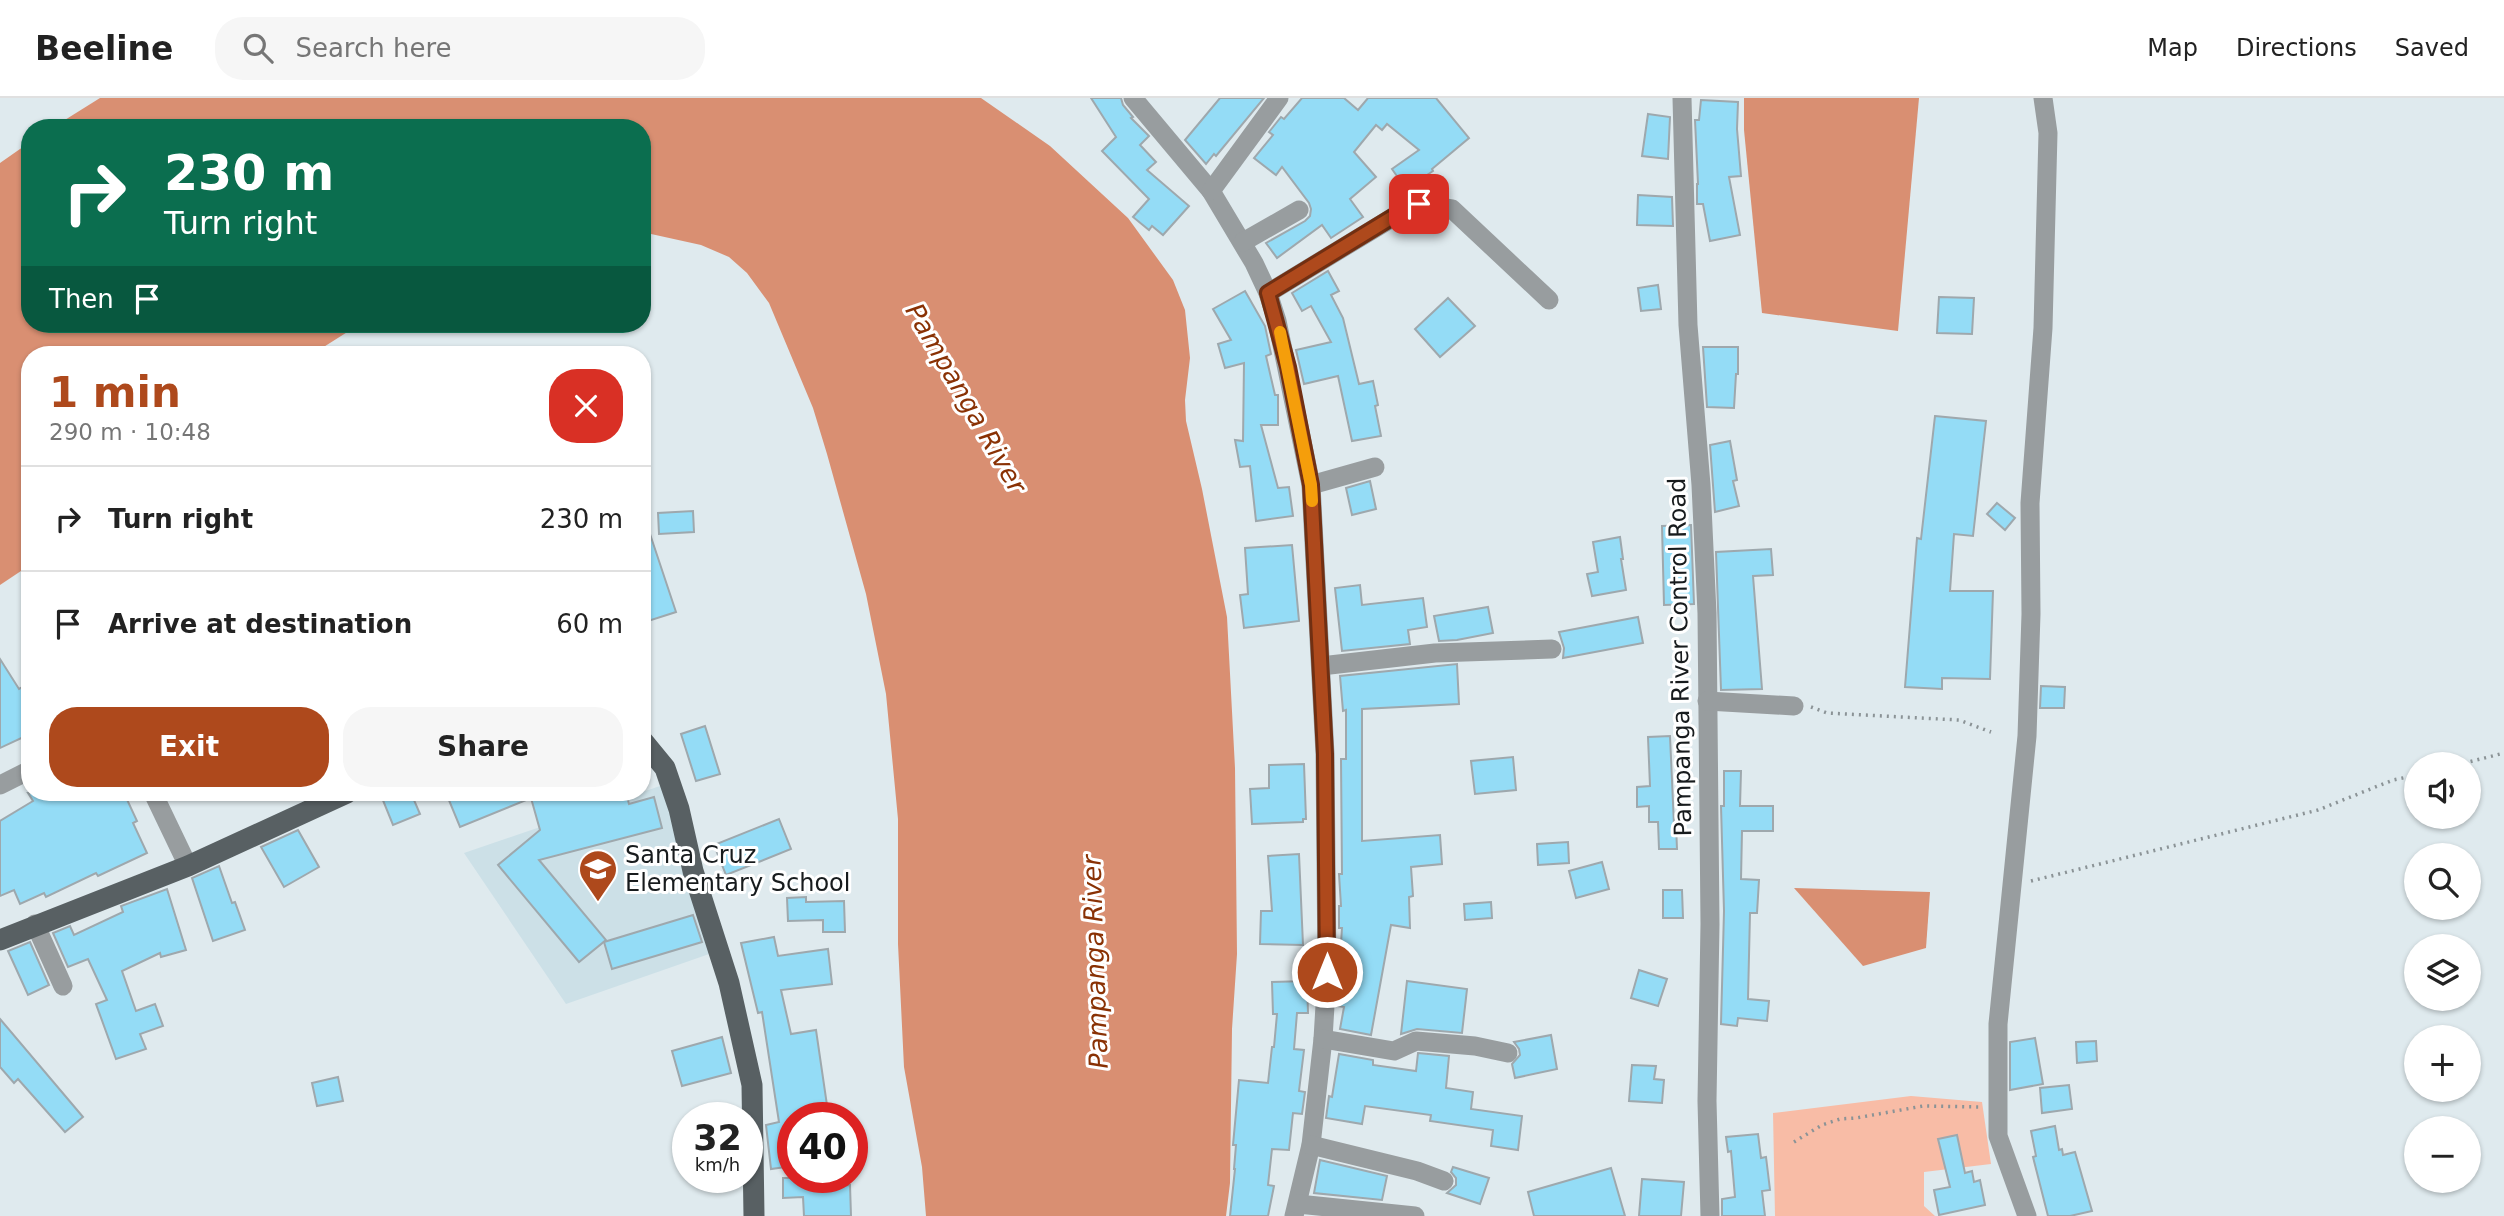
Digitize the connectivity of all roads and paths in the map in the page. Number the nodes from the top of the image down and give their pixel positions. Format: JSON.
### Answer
{"nodes":[{"id":1,"x":1133,"y":98,"type":"edge"},
{"id":2,"x":1279,"y":98,"type":"edge"},
{"id":3,"x":1682,"y":98,"type":"edge"},
{"id":4,"x":2043,"y":98,"type":"edge"},
{"id":5,"x":1211,"y":191,"type":"junction"},
{"id":6,"x":1299,"y":211,"type":"dead end"},
{"id":7,"x":1243,"y":242,"type":"junction"},
{"id":8,"x":1268,"y":293,"type":"junction"},
{"id":9,"x":1549,"y":300,"type":"dead end"},
{"id":10,"x":1376,"y":467,"type":"dead end"},
{"id":11,"x":1311,"y":485,"type":"junction"},
{"id":12,"x":1552,"y":649,"type":"dead end"},
{"id":13,"x":1321,"y":666,"type":"junction"},
{"id":14,"x":1707,"y":701,"type":"junction"},
{"id":15,"x":1794,"y":706,"type":"joint"},
{"id":16,"x":1991,"y":732,"type":"dead end"},
{"id":17,"x":651,"y":751,"type":"edge"},
{"id":18,"x":2504,"y":753,"type":"edge"},
{"id":19,"x":2481,"y":759,"type":"edge"},
{"id":20,"x":21,"y":774,"type":"edge"},
{"id":21,"x":2404,"y":778,"type":"edge"},
{"id":22,"x":0,"y":785,"type":"edge"},
{"id":23,"x":157,"y":801,"type":"edge"},
{"id":24,"x":330,"y":801,"type":"edge"},
{"id":25,"x":188,"y":866,"type":"junction"},
{"id":26,"x":2012,"y":886,"type":"junction"},
{"id":27,"x":34,"y":925,"type":"junction"},
{"id":28,"x":0,"y":940,"type":"edge"},
{"id":29,"x":63,"y":986,"type":"dead end"},
{"id":30,"x":1323,"y":1039,"type":"junction"},
{"id":31,"x":1508,"y":1053,"type":"dead end"},
{"id":32,"x":1997,"y":1108,"type":"junction"},
{"id":33,"x":1794,"y":1142,"type":"dead end"},
{"id":34,"x":1311,"y":1144,"type":"junction"},
{"id":35,"x":1444,"y":1181,"type":"dead end"},
{"id":36,"x":1296,"y":1210,"type":"edge"},
{"id":37,"x":754,"y":1216,"type":"edge"},
{"id":38,"x":1415,"y":1216,"type":"edge"},
{"id":39,"x":1710,"y":1216,"type":"edge"},
{"id":40,"x":2027,"y":1216,"type":"edge"}],
"edges":[{"from":1,"to":5,"type":"street"},
{"from":2,"to":5,"type":"street"},
{"from":3,"to":14,"type":"street","name":"Pampanga River Control Road"},
{"from":4,"to":26,"type":"street"},
{"from":5,"to":7,"type":"street"},
{"from":6,"to":7,"type":"street"},
{"from":7,"to":8,"type":"street"},
{"from":8,"to":9,"type":"street"},
{"from":8,"to":11,"type":"street"},
{"from":10,"to":11,"type":"street"},
{"from":11,"to":13,"type":"street"},
{"from":12,"to":13,"type":"street"},
{"from":13,"to":30,"type":"street"},
{"from":14,"to":15,"type":"street"},
{"from":14,"to":39,"type":"street","name":"Pampanga River Control Road"},
{"from":15,"to":16,"type":"path"},
{"from":17,"to":37,"type":"main road"},
{"from":18,"to":19,"type":"path"},
{"from":20,"to":22,"type":"street"},
{"from":21,"to":26,"type":"path"},
{"from":23,"to":25,"type":"street"},
{"from":24,"to":25,"type":"main road"},
{"from":25,"to":27,"type":"main road"},
{"from":26,"to":32,"type":"street"},
{"from":27,"to":28,"type":"main road"},
{"from":27,"to":29,"type":"street"},
{"from":30,"to":31,"type":"street"},
{"from":30,"to":34,"type":"street"},
{"from":32,"to":33,"type":"path"},
{"from":32,"to":40,"type":"street"},
{"from":34,"to":35,"type":"street"},
{"from":34,"to":36,"type":"street"},
{"from":36,"to":38,"type":"street"}]}
